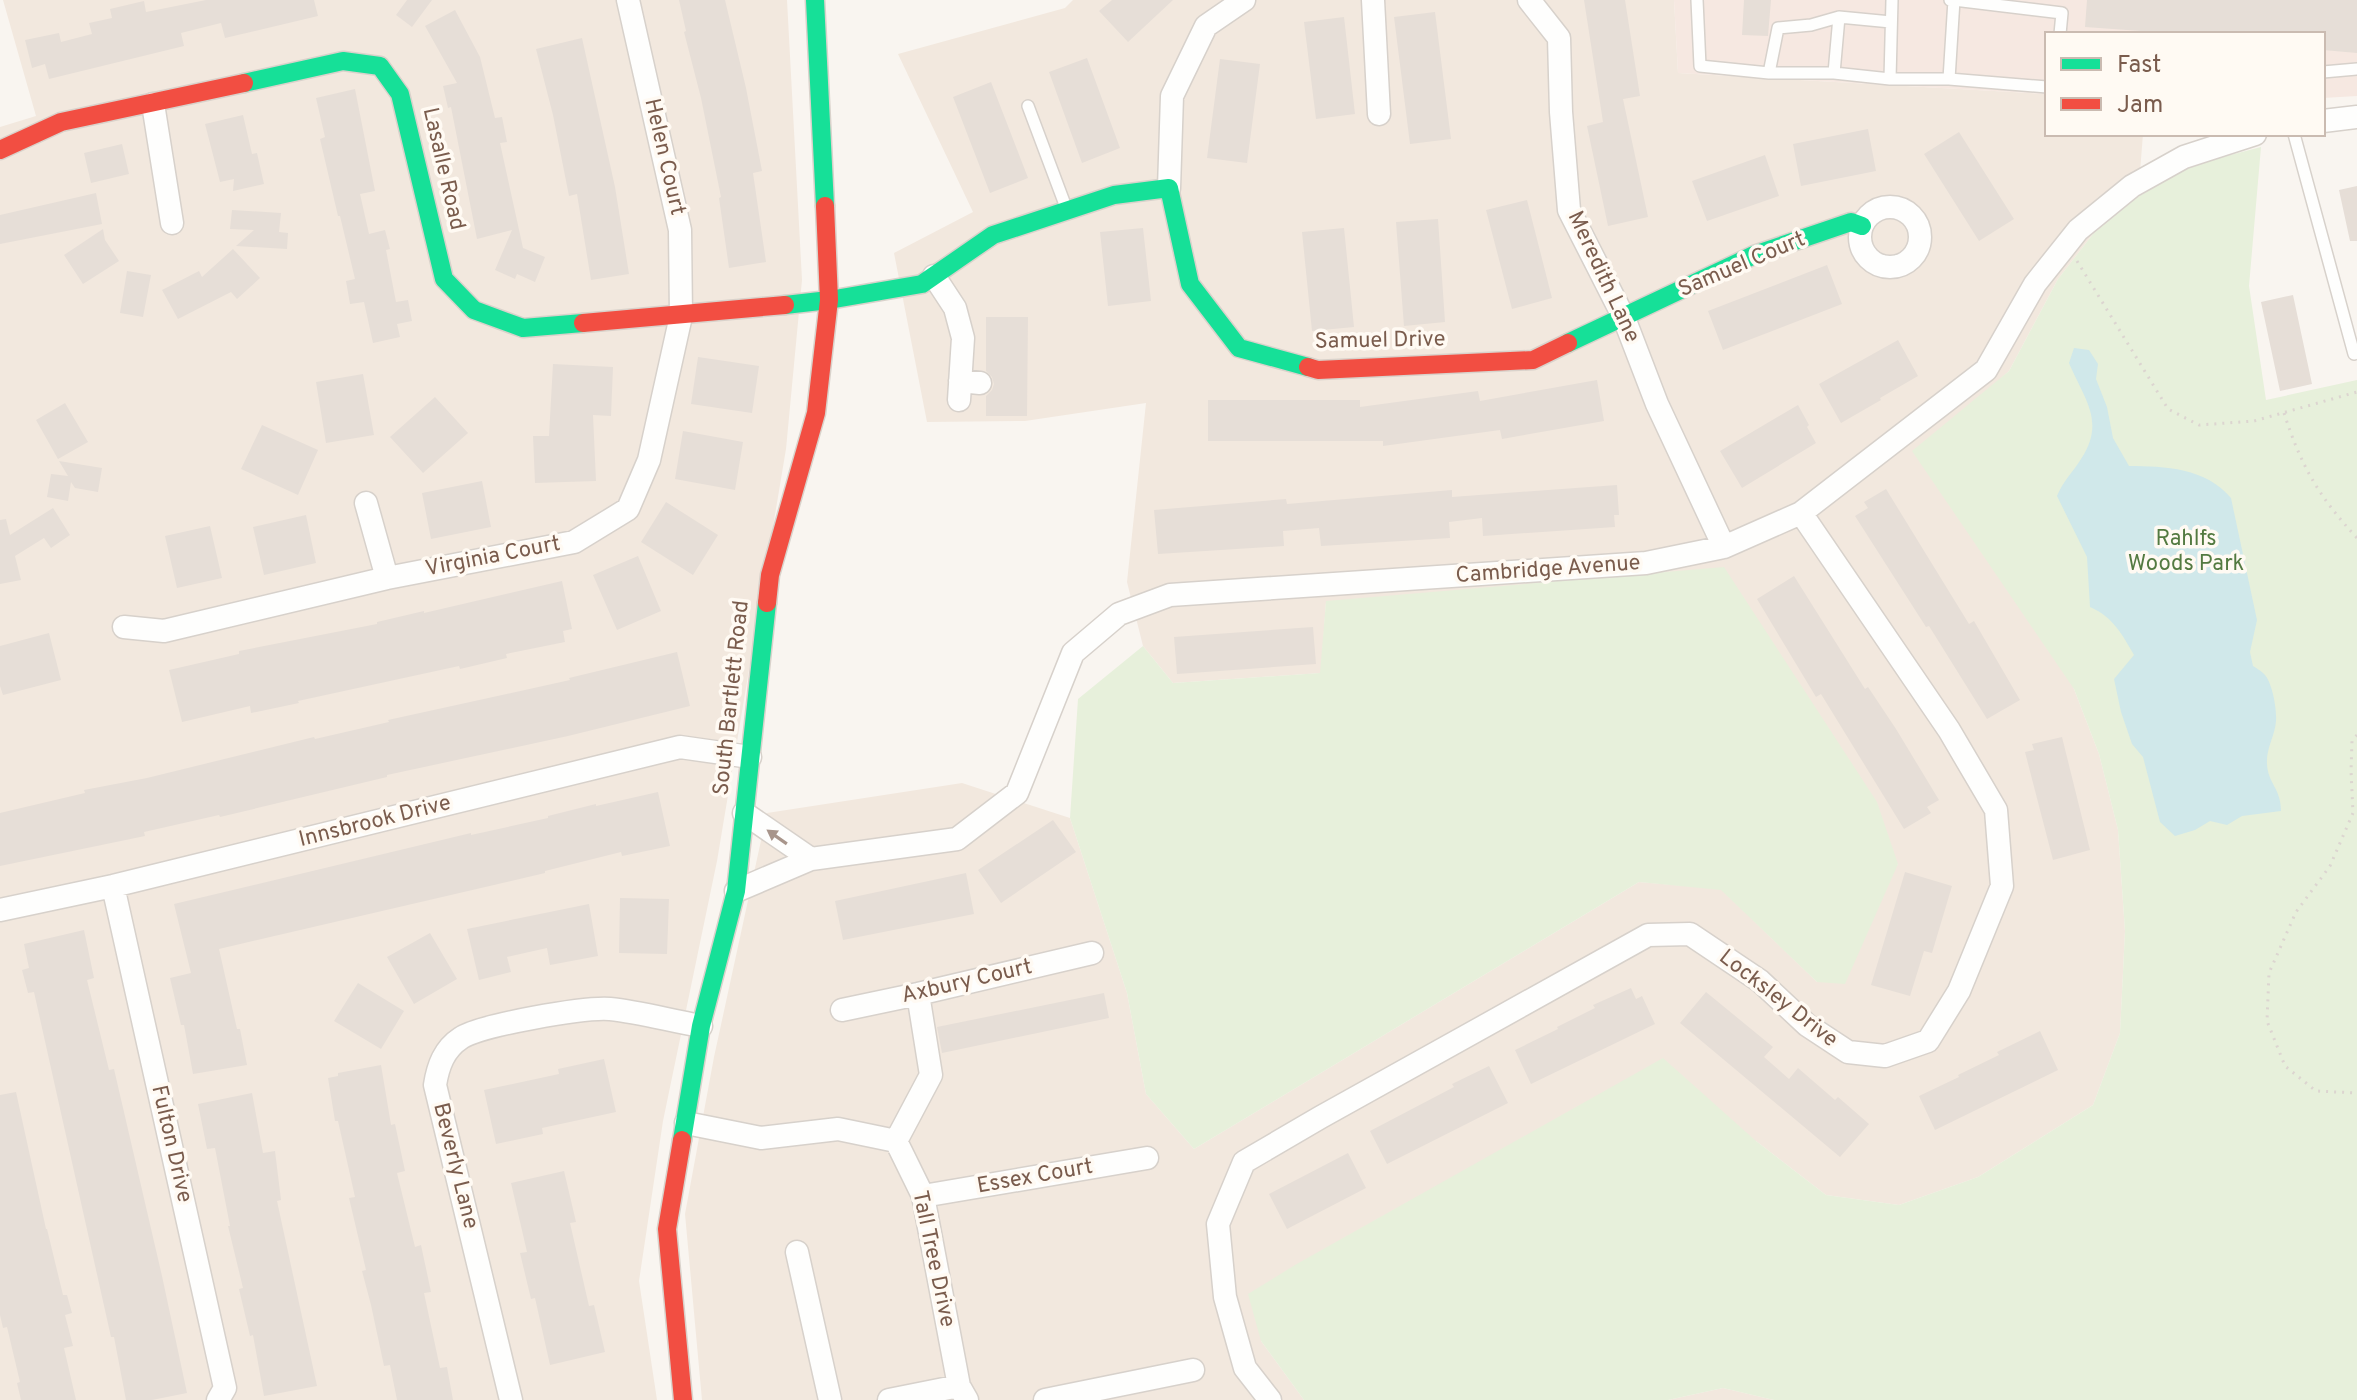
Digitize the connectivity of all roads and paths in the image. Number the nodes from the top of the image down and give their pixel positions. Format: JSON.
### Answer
{"nodes":[{"id":1,"x":628,"y":0,"type":"edge"},
{"id":2,"x":815,"y":0,"type":"edge"},
{"id":3,"x":1244,"y":0,"type":"edge"},
{"id":4,"x":1373,"y":0,"type":"edge"},
{"id":5,"x":1529,"y":0,"type":"edge"},
{"id":6,"x":1697,"y":0,"type":"edge"},
{"id":7,"x":1892,"y":0,"type":"edge"},
{"id":8,"x":1951,"y":0,"type":"edge"},
{"id":9,"x":1839,"y":17,"type":"junction"},
{"id":10,"x":1891,"y":22,"type":"junction"},
{"id":11,"x":2060,"y":32,"type":"edge"},
{"id":12,"x":2357,"y":69,"type":"edge"},
{"id":13,"x":2325,"y":72,"type":"edge"},
{"id":14,"x":1769,"y":73,"type":"junction"},
{"id":15,"x":1834,"y":73,"type":"junction"},
{"id":16,"x":1890,"y":79,"type":"junction"},
{"id":17,"x":1949,"y":79,"type":"junction"},
{"id":18,"x":2045,"y":87,"type":"edge"},
{"id":19,"x":153,"y":104,"type":"junction"},
{"id":20,"x":1028,"y":106,"type":"dead end"},
{"id":21,"x":1379,"y":114,"type":"dead end"},
{"id":22,"x":2357,"y":117,"type":"edge"},
{"id":23,"x":2325,"y":121,"type":"edge"},
{"id":24,"x":2249,"y":136,"type":"edge"},
{"id":25,"x":2295,"y":136,"type":"edge"},
{"id":26,"x":0,"y":150,"type":"edge"},
{"id":27,"x":1169,"y":188,"type":"junction"},
{"id":28,"x":1067,"y":210,"type":"junction"},
{"id":29,"x":172,"y":223,"type":"dead end"},
{"id":30,"x":1862,"y":226,"type":"dead end"},
{"id":31,"x":2067,"y":244,"type":"junction"},
{"id":32,"x":934,"y":276,"type":"junction"},
{"id":33,"x":829,"y":300,"type":"junction"},
{"id":34,"x":681,"y":316,"type":"junction"},
{"id":35,"x":1624,"y":318,"type":"junction"},
{"id":36,"x":960,"y":327,"type":"junction"},
{"id":37,"x":984,"y":329,"type":"dead end"},
{"id":38,"x":2354,"y":354,"type":"dead end"},
{"id":39,"x":966,"y":388,"type":"dead end"},
{"id":40,"x":2357,"y":392,"type":"edge"},
{"id":41,"x":2284,"y":413,"type":"junction"},
{"id":42,"x":366,"y":503,"type":"dead end"},
{"id":43,"x":1801,"y":513,"type":"junction"},
{"id":44,"x":2357,"y":538,"type":"edge"},
{"id":45,"x":1724,"y":547,"type":"junction"},
{"id":46,"x":387,"y":578,"type":"junction"},
{"id":47,"x":124,"y":627,"type":"dead end"},
{"id":48,"x":2357,"y":735,"type":"edge"},
{"id":49,"x":750,"y":757,"type":"junction"},
{"id":50,"x":744,"y":813,"type":"junction"},
{"id":51,"x":811,"y":859,"type":"junction"},
{"id":52,"x":113,"y":886,"type":"junction"},
{"id":53,"x":736,"y":891,"type":"junction"},
{"id":54,"x":0,"y":910,"type":"edge"},
{"id":55,"x":1092,"y":953,"type":"dead end"},
{"id":56,"x":918,"y":994,"type":"junction"},
{"id":57,"x":842,"y":1010,"type":"dead end"},
{"id":58,"x":701,"y":1026,"type":"junction"},
{"id":59,"x":2357,"y":1093,"type":"edge"},
{"id":60,"x":686,"y":1123,"type":"junction"},
{"id":61,"x":896,"y":1141,"type":"junction"},
{"id":62,"x":1147,"y":1158,"type":"dead end"},
{"id":63,"x":923,"y":1196,"type":"junction"},
{"id":64,"x":797,"y":1252,"type":"dead end"},
{"id":65,"x":1193,"y":1370,"type":"dead end"},
{"id":66,"x":963,"y":1393,"type":"edge"},
{"id":67,"x":218,"y":1400,"type":"edge"},
{"id":68,"x":511,"y":1400,"type":"edge"},
{"id":69,"x":683,"y":1400,"type":"edge"},
{"id":70,"x":830,"y":1400,"type":"edge"},
{"id":71,"x":889,"y":1400,"type":"edge"},
{"id":72,"x":1045,"y":1400,"type":"edge"},
{"id":73,"x":1270,"y":1400,"type":"edge"}],
"edges":[{"from":1,"to":34,"type":"street","name":"Helen Court"},
{"from":2,"to":33,"type":"street","name":"South Bartlett Road"},
{"from":3,"to":27,"type":"street"},
{"from":4,"to":21,"type":"street"},
{"from":5,"to":35,"type":"street","name":"Meredith Lane"},
{"from":6,"to":14,"type":"lane"},
{"from":7,"to":10,"type":"lane"},
{"from":8,"to":11,"type":"lane"},
{"from":8,"to":17,"type":"lane"},
{"from":9,"to":10,"type":"lane"},
{"from":9,"to":14,"type":"lane"},
{"from":9,"to":15,"type":"lane"},
{"from":10,"to":16,"type":"lane"},
{"from":12,"to":13,"type":"lane"},
{"from":14,"to":15,"type":"lane"},
{"from":15,"to":16,"type":"lane"},
{"from":16,"to":17,"type":"lane"},
{"from":17,"to":18,"type":"lane"},
{"from":19,"to":26,"type":"street","name":"Lasalle Road"},
{"from":19,"to":29,"type":"street"},
{"from":19,"to":34,"type":"street","name":"Lasalle Road"},
{"from":20,"to":28,"type":"lane"},
{"from":22,"to":23,"type":"street"},
{"from":24,"to":31,"type":"street","name":"Cambridge Avenue"},
{"from":25,"to":38,"type":"lane"},
{"from":27,"to":28,"type":"street"},
{"from":27,"to":35,"type":"street","name":"Samuel Drive"},
{"from":28,"to":32,"type":"street"},
{"from":30,"to":35,"type":"street","name":"Samuel Court"},
{"from":31,"to":41,"type":"path"},
{"from":31,"to":43,"type":"street","name":"Cambridge Avenue"},
{"from":32,"to":33,"type":"street"},
{"from":32,"to":36,"type":"street"},
{"from":33,"to":34,"type":"street","name":"Lasalle Road"},
{"from":33,"to":49,"type":"street","name":"South Bartlett Road"},
{"from":34,"to":46,"type":"street","name":"Virginia Court"},
{"from":35,"to":45,"type":"street","name":"Meredith Lane"},
{"from":36,"to":37,"type":"street"},
{"from":36,"to":39,"type":"street"},
{"from":40,"to":41,"type":"path"},
{"from":41,"to":44,"type":"path"},
{"from":42,"to":46,"type":"street"},
{"from":43,"to":45,"type":"street","name":"Cambridge Avenue"},
{"from":43,"to":73,"type":"street","name":"Locksley Drive"},
{"from":45,"to":51,"type":"street","name":"Cambridge Avenue"},
{"from":46,"to":47,"type":"street","name":"Virginia Court"},
{"from":48,"to":59,"type":"path"},
{"from":49,"to":50,"type":"street","name":"South Bartlett Road"},
{"from":49,"to":52,"type":"street","name":"Innsbrook Drive"},
{"from":51,"to":50,"type":"street","one_way":true},
{"from":50,"to":53,"type":"street","name":"South Bartlett Road"},
{"from":51,"to":53,"type":"street","name":"Cambridge Avenue"},
{"from":52,"to":54,"type":"street","name":"Innsbrook Drive"},
{"from":52,"to":67,"type":"street","name":"Fulton Drive"},
{"from":53,"to":58,"type":"street","name":"South Bartlett Road"},
{"from":55,"to":56,"type":"street","name":"Axbury Court"},
{"from":56,"to":57,"type":"street","name":"Axbury Court"},
{"from":56,"to":61,"type":"street"},
{"from":58,"to":60,"type":"street","name":"South Bartlett Road"},
{"from":58,"to":68,"type":"street","name":"Beverly Lane"},
{"from":60,"to":61,"type":"street"},
{"from":60,"to":69,"type":"street","name":"South Bartlett Road"},
{"from":61,"to":63,"type":"street","name":"Tall Tree Drive"},
{"from":62,"to":63,"type":"street","name":"Essex Court"},
{"from":63,"to":66,"type":"street","name":"Tall Tree Drive"},
{"from":64,"to":70,"type":"street"},
{"from":65,"to":72,"type":"street"},
{"from":66,"to":71,"type":"street"}]}
